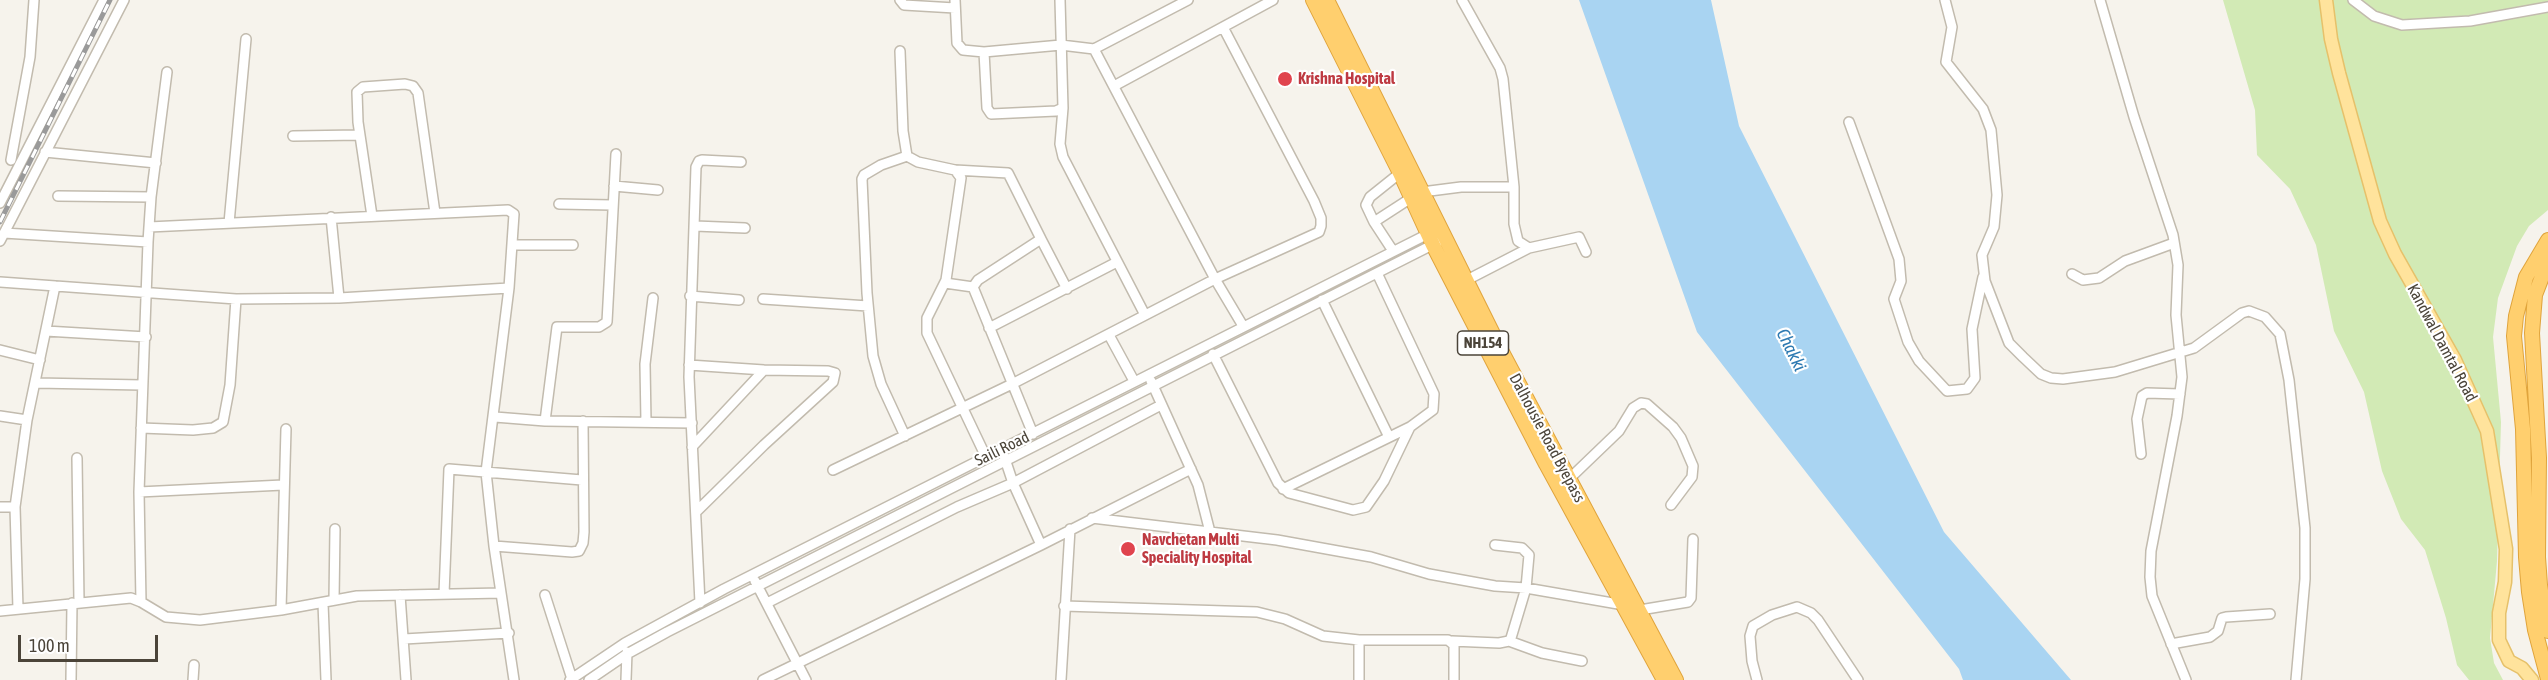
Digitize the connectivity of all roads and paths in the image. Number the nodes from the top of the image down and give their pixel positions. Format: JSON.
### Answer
{"nodes":[{"id":1,"x":34,"y":0,"type":"edge"},
{"id":2,"x":104,"y":0,"type":"edge"},
{"id":3,"x":124,"y":0,"type":"edge"},
{"id":4,"x":900,"y":0,"type":"edge"},
{"id":5,"x":1060,"y":0,"type":"edge"},
{"id":6,"x":1188,"y":0,"type":"edge"},
{"id":7,"x":1273,"y":0,"type":"edge"},
{"id":8,"x":1313,"y":0,"type":"edge"},
{"id":9,"x":1327,"y":0,"type":"edge"},
{"id":10,"x":1462,"y":0,"type":"edge"},
{"id":11,"x":1945,"y":0,"type":"edge"},
{"id":12,"x":2100,"y":0,"type":"edge"},
{"id":13,"x":2326,"y":0,"type":"edge"},
{"id":14,"x":2353,"y":0,"type":"edge"},
{"id":15,"x":955,"y":4,"type":"edge"},
{"id":16,"x":2548,"y":7,"type":"edge"},
{"id":17,"x":1224,"y":29,"type":"junction"},
{"id":18,"x":246,"y":39,"type":"dead end"},
{"id":19,"x":1061,"y":45,"type":"junction"},
{"id":20,"x":1094,"y":49,"type":"junction"},
{"id":21,"x":900,"y":51,"type":"dead end"},
{"id":22,"x":984,"y":52,"type":"junction"},
{"id":23,"x":167,"y":72,"type":"dead end"},
{"id":24,"x":1114,"y":86,"type":"junction"},
{"id":25,"x":1063,"y":108,"type":"junction"},
{"id":26,"x":1849,"y":122,"type":"dead end"},
{"id":27,"x":360,"y":135,"type":"junction"},
{"id":28,"x":293,"y":136,"type":"dead end"},
{"id":29,"x":45,"y":152,"type":"junction"},
{"id":30,"x":616,"y":154,"type":"dead end"},
{"id":31,"x":907,"y":156,"type":"junction"},
{"id":32,"x":0,"y":159,"type":"edge"},
{"id":33,"x":16,"y":161,"type":"junction"},
{"id":34,"x":741,"y":162,"type":"dead end"},
{"id":35,"x":156,"y":163,"type":"junction"},
{"id":36,"x":955,"y":170,"type":"junction"},
{"id":37,"x":1400,"y":173,"type":"junction"},
{"id":38,"x":614,"y":186,"type":"junction"},
{"id":39,"x":1514,"y":187,"type":"junction"},
{"id":40,"x":658,"y":189,"type":"dead end"},
{"id":41,"x":1417,"y":195,"type":"junction"},
{"id":42,"x":58,"y":196,"type":"dead end"},
{"id":43,"x":151,"y":197,"type":"junction"},
{"id":44,"x":0,"y":204,"type":"edge"},
{"id":45,"x":560,"y":204,"type":"dead end"},
{"id":46,"x":612,"y":205,"type":"junction"},
{"id":47,"x":435,"y":213,"type":"junction"},
{"id":48,"x":372,"y":216,"type":"junction"},
{"id":49,"x":331,"y":217,"type":"junction"},
{"id":50,"x":1374,"y":222,"type":"junction"},
{"id":51,"x":229,"y":223,"type":"junction"},
{"id":52,"x":695,"y":226,"type":"junction"},
{"id":53,"x":149,"y":227,"type":"junction"},
{"id":54,"x":746,"y":228,"type":"dead end"},
{"id":55,"x":2,"y":237,"type":"edge"},
{"id":56,"x":1436,"y":237,"type":"junction"},
{"id":57,"x":1041,"y":239,"type":"junction"},
{"id":58,"x":2548,"y":240,"type":"edge"},
{"id":59,"x":148,"y":242,"type":"junction"},
{"id":60,"x":2174,"y":243,"type":"junction"},
{"id":61,"x":512,"y":245,"type":"junction"},
{"id":62,"x":573,"y":245,"type":"dead end"},
{"id":63,"x":1529,"y":248,"type":"junction"},
{"id":64,"x":1393,"y":251,"type":"junction"},
{"id":65,"x":1586,"y":252,"type":"dead end"},
{"id":66,"x":2548,"y":261,"type":"edge"},
{"id":67,"x":1117,"y":262,"type":"junction"},
{"id":68,"x":1377,"y":273,"type":"junction"},
{"id":69,"x":1984,"y":274,"type":"junction"},
{"id":70,"x":2072,"y":274,"type":"dead end"},
{"id":71,"x":1215,"y":279,"type":"junction"},
{"id":72,"x":1466,"y":280,"type":"junction"},
{"id":73,"x":0,"y":282,"type":"edge"},
{"id":74,"x":945,"y":283,"type":"junction"},
{"id":75,"x":55,"y":286,"type":"junction"},
{"id":76,"x":973,"y":287,"type":"junction"},
{"id":77,"x":509,"y":288,"type":"junction"},
{"id":78,"x":1067,"y":289,"type":"junction"},
{"id":79,"x":147,"y":291,"type":"junction"},
{"id":80,"x":690,"y":296,"type":"junction"},
{"id":81,"x":339,"y":298,"type":"junction"},
{"id":82,"x":653,"y":298,"type":"dead end"},
{"id":83,"x":236,"y":299,"type":"junction"},
{"id":84,"x":763,"y":299,"type":"dead end"},
{"id":85,"x":738,"y":300,"type":"dead end"},
{"id":86,"x":1322,"y":300,"type":"junction"},
{"id":87,"x":868,"y":306,"type":"junction"},
{"id":88,"x":1145,"y":315,"type":"junction"},
{"id":89,"x":1243,"y":326,"type":"junction"},
{"id":90,"x":989,"y":328,"type":"junction"},
{"id":91,"x":46,"y":331,"type":"junction"},
{"id":92,"x":1109,"y":335,"type":"junction"},
{"id":93,"x":146,"y":337,"type":"junction"},
{"id":94,"x":0,"y":350,"type":"edge"},
{"id":95,"x":2180,"y":353,"type":"junction"},
{"id":96,"x":1213,"y":354,"type":"junction"},
{"id":97,"x":40,"y":360,"type":"junction"},
{"id":98,"x":689,"y":365,"type":"junction"},
{"id":99,"x":764,"y":370,"type":"junction"},
{"id":100,"x":1148,"y":373,"type":"junction"},
{"id":101,"x":1134,"y":381,"type":"junction"},
{"id":102,"x":36,"y":383,"type":"junction"},
{"id":103,"x":1012,"y":384,"type":"junction"},
{"id":104,"x":142,"y":385,"type":"junction"},
{"id":105,"x":1152,"y":387,"type":"junction"},
{"id":106,"x":2180,"y":394,"type":"junction"},
{"id":107,"x":1161,"y":405,"type":"junction"},
{"id":108,"x":962,"y":408,"type":"junction"},
{"id":109,"x":0,"y":416,"type":"edge"},
{"id":110,"x":495,"y":417,"type":"junction"},
{"id":111,"x":27,"y":420,"type":"junction"},
{"id":112,"x":545,"y":421,"type":"junction"},
{"id":113,"x":583,"y":421,"type":"junction"},
{"id":114,"x":646,"y":422,"type":"junction"},
{"id":115,"x":692,"y":423,"type":"junction"},
{"id":116,"x":1410,"y":427,"type":"junction"},
{"id":117,"x":141,"y":428,"type":"junction"},
{"id":118,"x":286,"y":429,"type":"dead end"},
{"id":119,"x":1033,"y":434,"type":"junction"},
{"id":120,"x":905,"y":436,"type":"junction"},
{"id":121,"x":1389,"y":437,"type":"junction"},
{"id":122,"x":692,"y":447,"type":"junction"},
{"id":123,"x":1001,"y":449,"type":"junction"},
{"id":124,"x":2141,"y":454,"type":"dead end"},
{"id":125,"x":986,"y":457,"type":"junction"},
{"id":126,"x":77,"y":458,"type":"dead end"},
{"id":127,"x":1007,"y":461,"type":"junction"},
{"id":128,"x":833,"y":470,"type":"dead end"},
{"id":129,"x":1191,"y":470,"type":"junction"},
{"id":130,"x":486,"y":472,"type":"junction"},
{"id":131,"x":582,"y":480,"type":"junction"},
{"id":132,"x":1568,"y":480,"type":"junction"},
{"id":133,"x":1013,"y":483,"type":"junction"},
{"id":134,"x":283,"y":485,"type":"junction"},
{"id":135,"x":1283,"y":489,"type":"junction"},
{"id":136,"x":139,"y":492,"type":"junction"},
{"id":137,"x":1671,"y":505,"type":"dead end"},
{"id":138,"x":0,"y":507,"type":"edge"},
{"id":139,"x":15,"y":507,"type":"junction"},
{"id":140,"x":696,"y":512,"type":"junction"},
{"id":141,"x":1092,"y":518,"type":"junction"},
{"id":142,"x":335,"y":529,"type":"dead end"},
{"id":143,"x":1070,"y":529,"type":"junction"},
{"id":144,"x":1210,"y":532,"type":"junction"},
{"id":145,"x":1693,"y":538,"type":"dead end"},
{"id":146,"x":1041,"y":545,"type":"junction"},
{"id":147,"x":1495,"y":545,"type":"dead end"},
{"id":148,"x":494,"y":546,"type":"junction"},
{"id":149,"x":751,"y":575,"type":"junction"},
{"id":150,"x":757,"y":586,"type":"junction"},
{"id":151,"x":1526,"y":588,"type":"junction"},
{"id":152,"x":501,"y":593,"type":"junction"},
{"id":153,"x":444,"y":594,"type":"junction"},
{"id":154,"x":400,"y":595,"type":"junction"},
{"id":155,"x":544,"y":595,"type":"dead end"},
{"id":156,"x":334,"y":600,"type":"junction"},
{"id":157,"x":141,"y":602,"type":"junction"},
{"id":158,"x":75,"y":603,"type":"junction"},
{"id":159,"x":323,"y":603,"type":"junction"},
{"id":160,"x":699,"y":603,"type":"junction"},
{"id":161,"x":767,"y":603,"type":"junction"},
{"id":162,"x":1624,"y":605,"type":"junction"},
{"id":163,"x":1064,"y":606,"type":"junction"},
{"id":164,"x":18,"y":609,"type":"junction"},
{"id":165,"x":281,"y":610,"type":"junction"},
{"id":166,"x":1640,"y":610,"type":"junction"},
{"id":167,"x":0,"y":611,"type":"edge"},
{"id":168,"x":2270,"y":614,"type":"dead end"},
{"id":169,"x":2548,"y":631,"type":"edge"},
{"id":170,"x":509,"y":633,"type":"junction"},
{"id":171,"x":404,"y":639,"type":"junction"},
{"id":172,"x":1359,"y":640,"type":"junction"},
{"id":173,"x":1452,"y":641,"type":"junction"},
{"id":174,"x":1509,"y":641,"type":"junction"},
{"id":175,"x":625,"y":643,"type":"junction"},
{"id":176,"x":2171,"y":644,"type":"junction"},
{"id":177,"x":627,"y":654,"type":"junction"},
{"id":178,"x":1582,"y":661,"type":"dead end"},
{"id":179,"x":797,"y":662,"type":"junction"},
{"id":180,"x":194,"y":665,"type":"dead end"},
{"id":181,"x":571,"y":679,"type":"edge"},
{"id":182,"x":71,"y":680,"type":"edge"},
{"id":183,"x":193,"y":680,"type":"edge"},
{"id":184,"x":326,"y":680,"type":"edge"},
{"id":185,"x":406,"y":680,"type":"edge"},
{"id":186,"x":514,"y":680,"type":"edge"},
{"id":187,"x":589,"y":680,"type":"edge"},
{"id":188,"x":626,"y":680,"type":"edge"},
{"id":189,"x":764,"y":680,"type":"edge"},
{"id":190,"x":807,"y":680,"type":"edge"},
{"id":191,"x":1061,"y":680,"type":"edge"},
{"id":192,"x":1359,"y":680,"type":"edge"},
{"id":193,"x":1454,"y":680,"type":"edge"},
{"id":194,"x":1664,"y":680,"type":"edge"},
{"id":195,"x":1676,"y":680,"type":"edge"},
{"id":196,"x":1757,"y":680,"type":"edge"},
{"id":197,"x":1858,"y":680,"type":"edge"},
{"id":198,"x":2186,"y":680,"type":"edge"},
{"id":199,"x":2296,"y":680,"type":"edge"},
{"id":200,"x":2532,"y":680,"type":"edge"},
{"id":201,"x":2548,"y":680,"type":"edge"}],
"edges":[{"from":1,"to":33,"type":"street"},
{"from":2,"to":33,"type":"street"},
{"from":3,"to":29,"type":"street"},
{"from":4,"to":15,"type":"street"},
{"from":5,"to":19,"type":"street"},
{"from":6,"to":20,"type":"street"},
{"from":7,"to":17,"type":"street"},
{"from":8,"to":37,"type":"highway","number":"NH154"},
{"from":9,"to":41,"type":"highway","name":"Dalhousie Road Byepass","number":"NH154"},
{"from":10,"to":39,"type":"street"},
{"from":11,"to":69,"type":"street"},
{"from":12,"to":60,"type":"street"},
{"from":13,"to":200,"type":"main road","name":"Kandwal Damtal Road"},
{"from":14,"to":16,"type":"street"},
{"from":15,"to":22,"type":"street"},
{"from":17,"to":24,"type":"street"},
{"from":17,"to":71,"type":"street"},
{"from":18,"to":51,"type":"street"},
{"from":19,"to":20,"type":"street"},
{"from":19,"to":22,"type":"street"},
{"from":19,"to":25,"type":"street"},
{"from":20,"to":24,"type":"street"},
{"from":21,"to":31,"type":"street"},
{"from":22,"to":25,"type":"street"},
{"from":23,"to":35,"type":"street"},
{"from":24,"to":71,"type":"street"},
{"from":25,"to":67,"type":"street"},
{"from":26,"to":69,"type":"street"},
{"from":27,"to":28,"type":"street"},
{"from":27,"to":47,"type":"street"},
{"from":27,"to":48,"type":"street"},
{"from":29,"to":35,"type":"street"},
{"from":29,"to":55,"type":"street"},
{"from":30,"to":38,"type":"street"},
{"from":31,"to":36,"type":"street"},
{"from":31,"to":87,"type":"street"},
{"from":32,"to":33,"type":"street"},
{"from":33,"to":44,"type":"street"},
{"from":34,"to":52,"type":"street"},
{"from":35,"to":43,"type":"street"},
{"from":36,"to":57,"type":"street"},
{"from":36,"to":74,"type":"street"},
{"from":37,"to":41,"type":"highway","number":"NH154"},
{"from":37,"to":50,"type":"street"},
{"from":38,"to":40,"type":"street"},
{"from":38,"to":46,"type":"street"},
{"from":39,"to":41,"type":"street"},
{"from":39,"to":63,"type":"street"},
{"from":41,"to":50,"type":"street"},
{"from":41,"to":56,"type":"highway","name":"Dalhousie Road Byepass","number":"NH154"},
{"from":42,"to":43,"type":"street"},
{"from":43,"to":53,"type":"street"},
{"from":45,"to":46,"type":"street"},
{"from":46,"to":112,"type":"street"},
{"from":47,"to":48,"type":"street"},
{"from":47,"to":61,"type":"street"},
{"from":48,"to":49,"type":"street"},
{"from":49,"to":51,"type":"street"},
{"from":49,"to":81,"type":"street"},
{"from":50,"to":64,"type":"street"},
{"from":51,"to":53,"type":"street"},
{"from":52,"to":54,"type":"street"},
{"from":52,"to":80,"type":"street"},
{"from":53,"to":59,"type":"street"},
{"from":55,"to":59,"type":"street"},
{"from":56,"to":64,"type":"street","name":"Saili Road"},
{"from":56,"to":68,"type":"street"},
{"from":56,"to":72,"type":"highway","name":"Dalhousie Road Byepass","number":"NH154"},
{"from":56,"to":162,"type":"highway","number":"NH154"},
{"from":57,"to":76,"type":"street"},
{"from":57,"to":78,"type":"street"},
{"from":58,"to":201,"type":"highway"},
{"from":59,"to":79,"type":"street"},
{"from":60,"to":70,"type":"street"},
{"from":60,"to":95,"type":"street"},
{"from":61,"to":62,"type":"street"},
{"from":61,"to":77,"type":"street"},
{"from":63,"to":65,"type":"street"},
{"from":63,"to":72,"type":"street"},
{"from":64,"to":89,"type":"street","name":"Saili Road"},
{"from":66,"to":169,"type":"highway"},
{"from":67,"to":78,"type":"street"},
{"from":67,"to":88,"type":"street"},
{"from":68,"to":86,"type":"street"},
{"from":68,"to":116,"type":"street"},
{"from":69,"to":95,"type":"street"},
{"from":71,"to":88,"type":"street"},
{"from":71,"to":89,"type":"street"},
{"from":72,"to":132,"type":"highway","name":"Dalhousie Road Byepass","number":"NH154"},
{"from":73,"to":75,"type":"street"},
{"from":74,"to":76,"type":"street"},
{"from":74,"to":108,"type":"street"},
{"from":75,"to":79,"type":"street"},
{"from":75,"to":91,"type":"street"},
{"from":76,"to":90,"type":"street"},
{"from":77,"to":81,"type":"street"},
{"from":77,"to":110,"type":"street"},
{"from":78,"to":90,"type":"street"},
{"from":79,"to":83,"type":"street"},
{"from":79,"to":93,"type":"street"},
{"from":80,"to":85,"type":"street"},
{"from":80,"to":98,"type":"street"},
{"from":81,"to":83,"type":"street"},
{"from":82,"to":114,"type":"street"},
{"from":83,"to":117,"type":"street"},
{"from":84,"to":87,"type":"street"},
{"from":86,"to":96,"type":"street"},
{"from":86,"to":121,"type":"street"},
{"from":87,"to":120,"type":"street"},
{"from":88,"to":92,"type":"street"},
{"from":89,"to":100,"type":"street","name":"Saili Road"},
{"from":90,"to":103,"type":"street"},
{"from":91,"to":93,"type":"street"},
{"from":91,"to":97,"type":"street"},
{"from":92,"to":101,"type":"street"},
{"from":92,"to":103,"type":"street"},
{"from":93,"to":104,"type":"street"},
{"from":94,"to":97,"type":"street"},
{"from":95,"to":106,"type":"street"},
{"from":95,"to":199,"type":"street"},
{"from":96,"to":105,"type":"street"},
{"from":96,"to":135,"type":"street"},
{"from":97,"to":102,"type":"street"},
{"from":98,"to":99,"type":"street"},
{"from":98,"to":115,"type":"street"},
{"from":99,"to":122,"type":"street"},
{"from":99,"to":140,"type":"street"},
{"from":100,"to":101,"type":"street","name":"Saili Road"},
{"from":100,"to":105,"type":"street"},
{"from":101,"to":119,"type":"street","name":"Saili Road"},
{"from":102,"to":104,"type":"street"},
{"from":102,"to":111,"type":"street"},
{"from":103,"to":108,"type":"street"},
{"from":103,"to":119,"type":"street"},
{"from":104,"to":117,"type":"street"},
{"from":105,"to":107,"type":"street"},
{"from":105,"to":127,"type":"street"},
{"from":106,"to":124,"type":"street"},
{"from":106,"to":176,"type":"street"},
{"from":107,"to":129,"type":"street"},
{"from":107,"to":133,"type":"street"},
{"from":108,"to":120,"type":"street"},
{"from":108,"to":125,"type":"street"},
{"from":109,"to":111,"type":"street"},
{"from":110,"to":112,"type":"street"},
{"from":110,"to":130,"type":"street"},
{"from":111,"to":139,"type":"street"},
{"from":112,"to":113,"type":"street"},
{"from":113,"to":114,"type":"street"},
{"from":113,"to":131,"type":"street"},
{"from":114,"to":115,"type":"street"},
{"from":115,"to":122,"type":"street"},
{"from":116,"to":121,"type":"street"},
{"from":116,"to":135,"type":"street"},
{"from":117,"to":136,"type":"street"},
{"from":118,"to":134,"type":"street"},
{"from":119,"to":123,"type":"street","name":"Saili Road"},
{"from":120,"to":128,"type":"street"},
{"from":121,"to":135,"type":"street"},
{"from":122,"to":140,"type":"street"},
{"from":123,"to":125,"type":"street","name":"Saili Road"},
{"from":123,"to":127,"type":"street"},
{"from":125,"to":149,"type":"street","name":"Saili Road"},
{"from":126,"to":158,"type":"street"},
{"from":127,"to":133,"type":"street"},
{"from":127,"to":150,"type":"street"},
{"from":129,"to":141,"type":"street"},
{"from":129,"to":144,"type":"street"},
{"from":130,"to":131,"type":"street"},
{"from":130,"to":148,"type":"street"},
{"from":130,"to":153,"type":"street"},
{"from":131,"to":148,"type":"street"},
{"from":132,"to":137,"type":"street"},
{"from":132,"to":166,"type":"highway","name":"Dalhousie Road Byepass","number":"NH154"},
{"from":133,"to":146,"type":"street"},
{"from":133,"to":161,"type":"street"},
{"from":134,"to":136,"type":"street"},
{"from":134,"to":165,"type":"street"},
{"from":136,"to":157,"type":"street"},
{"from":138,"to":139,"type":"street"},
{"from":139,"to":164,"type":"street"},
{"from":140,"to":160,"type":"street"},
{"from":141,"to":143,"type":"street"},
{"from":141,"to":144,"type":"street"},
{"from":142,"to":156,"type":"street"},
{"from":143,"to":146,"type":"street"},
{"from":143,"to":163,"type":"street"},
{"from":144,"to":151,"type":"street"},
{"from":145,"to":166,"type":"street"},
{"from":146,"to":179,"type":"street"},
{"from":147,"to":151,"type":"street"},
{"from":148,"to":152,"type":"street"},
{"from":149,"to":150,"type":"street"},
{"from":149,"to":160,"type":"street","name":"Saili Road"},
{"from":150,"to":161,"type":"street"},
{"from":150,"to":177,"type":"street"},
{"from":151,"to":162,"type":"street"},
{"from":151,"to":174,"type":"street"},
{"from":152,"to":153,"type":"street"},
{"from":152,"to":170,"type":"street"},
{"from":153,"to":154,"type":"street"},
{"from":154,"to":156,"type":"street"},
{"from":154,"to":171,"type":"street"},
{"from":155,"to":181,"type":"street"},
{"from":156,"to":159,"type":"street"},
{"from":157,"to":158,"type":"street"},
{"from":157,"to":165,"type":"street"},
{"from":158,"to":164,"type":"street"},
{"from":158,"to":182,"type":"street"},
{"from":159,"to":165,"type":"street"},
{"from":159,"to":184,"type":"street"},
{"from":160,"to":175,"type":"street","name":"Saili Road"},
{"from":161,"to":179,"type":"street"},
{"from":162,"to":194,"type":"highway","number":"NH154"},
{"from":163,"to":172,"type":"street"},
{"from":163,"to":191,"type":"street"},
{"from":164,"to":167,"type":"street"},
{"from":166,"to":195,"type":"highway","name":"Dalhousie Road Byepass","number":"NH154"},
{"from":168,"to":176,"type":"street"},
{"from":170,"to":171,"type":"street"},
{"from":170,"to":186,"type":"street"},
{"from":171,"to":185,"type":"street"},
{"from":172,"to":173,"type":"street"},
{"from":172,"to":192,"type":"street"},
{"from":173,"to":174,"type":"street"},
{"from":173,"to":193,"type":"street"},
{"from":174,"to":178,"type":"street"},
{"from":175,"to":177,"type":"street"},
{"from":175,"to":181,"type":"street","name":"Saili Road"},
{"from":176,"to":198,"type":"street"},
{"from":177,"to":187,"type":"street"},
{"from":177,"to":188,"type":"street"},
{"from":179,"to":189,"type":"street"},
{"from":179,"to":190,"type":"street"},
{"from":180,"to":183,"type":"street"},
{"from":196,"to":197,"type":"street"}]}
